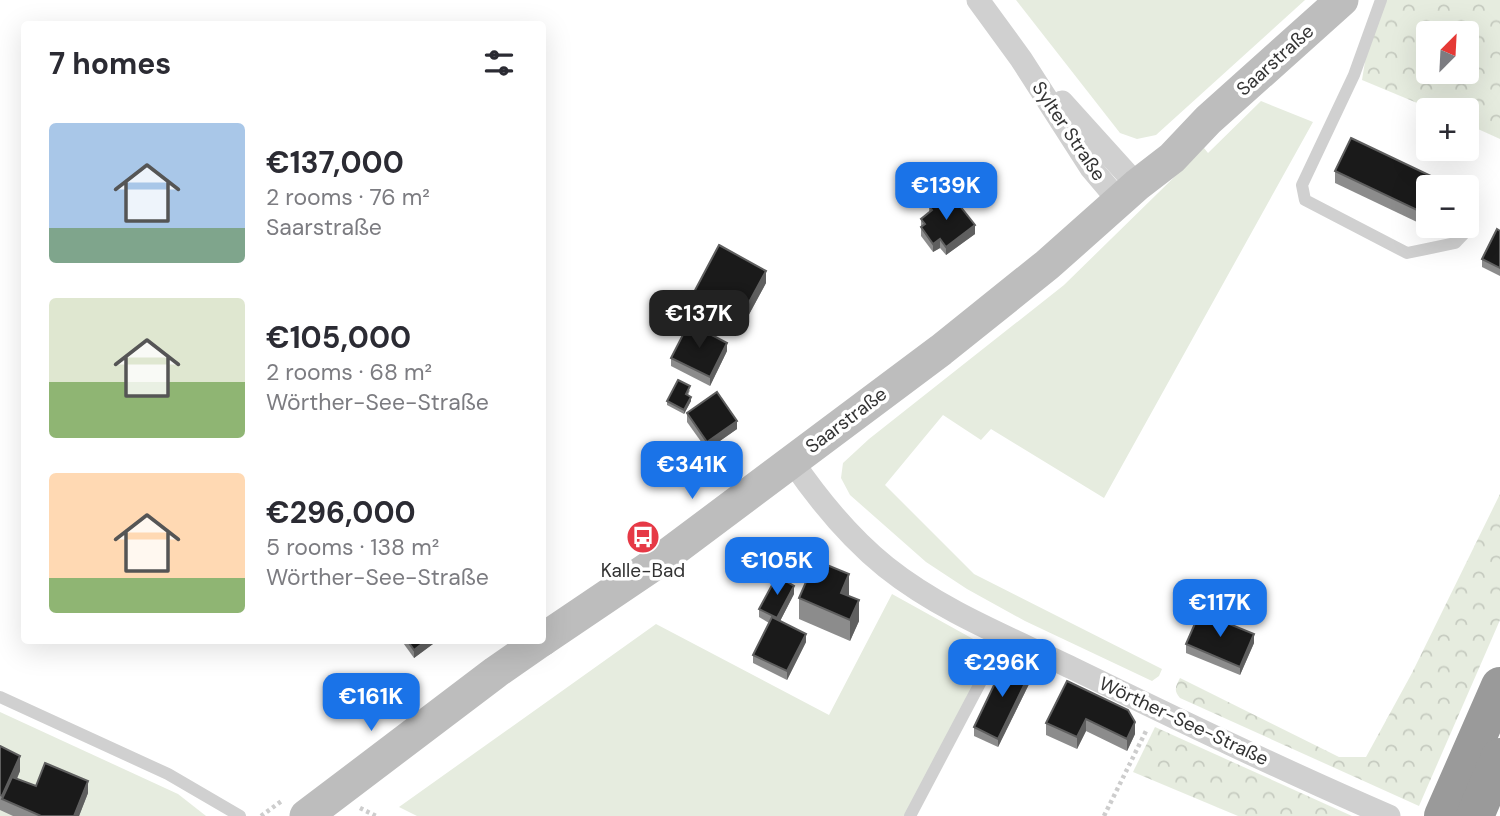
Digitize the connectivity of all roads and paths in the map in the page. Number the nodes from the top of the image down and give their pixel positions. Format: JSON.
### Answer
{"nodes":[{"id":1,"x":978,"y":0,"type":"edge"},
{"id":2,"x":1342,"y":0,"type":"edge"},
{"id":3,"x":1381,"y":0,"type":"edge"},
{"id":4,"x":1128,"y":193,"type":"junction"},
{"id":5,"x":1460,"y":238,"type":"edge"},
{"id":6,"x":792,"y":461,"type":"junction"},
{"id":7,"x":1005,"y":636,"type":"junction"},
{"id":8,"x":546,"y":637,"type":"edge"},
{"id":9,"x":536,"y":644,"type":"edge"},
{"id":10,"x":1500,"y":686,"type":"edge"},
{"id":11,"x":0,"y":697,"type":"edge"},
{"id":12,"x":1156,"y":709,"type":"junction"},
{"id":13,"x":1500,"y":757,"type":"edge"},
{"id":14,"x":1387,"y":815,"type":"edge"},
{"id":15,"x":240,"y":816,"type":"edge"},
{"id":16,"x":306,"y":816,"type":"edge"},
{"id":17,"x":910,"y":816,"type":"edge"},
{"id":18,"x":1104,"y":816,"type":"edge"},
{"id":19,"x":1443,"y":816,"type":"edge"},
{"id":20,"x":1475,"y":816,"type":"edge"}],
"edges":[{"from":1,"to":4,"type":"street","name":"Sylter Straße"},
{"from":2,"to":4,"type":"main road","name":"Saarstraße"},
{"from":3,"to":5,"type":"lane"},
{"from":4,"to":6,"type":"main road","name":"Saarstraße"},
{"from":6,"to":7,"type":"street","name":"Wörther-See-Straße"},
{"from":6,"to":8,"type":"main road","name":"Saarstraße"},
{"from":7,"to":12,"type":"street","name":"Wörther-See-Straße"},
{"from":7,"to":17,"type":"lane"},
{"from":9,"to":16,"type":"main road","name":"Saarstraße"},
{"from":10,"to":19,"type":"highway"},
{"from":11,"to":15,"type":"lane"},
{"from":12,"to":14,"type":"street","name":"Wörther-See-Straße"},
{"from":12,"to":18,"type":"path"},
{"from":13,"to":20,"type":"highway"}]}
